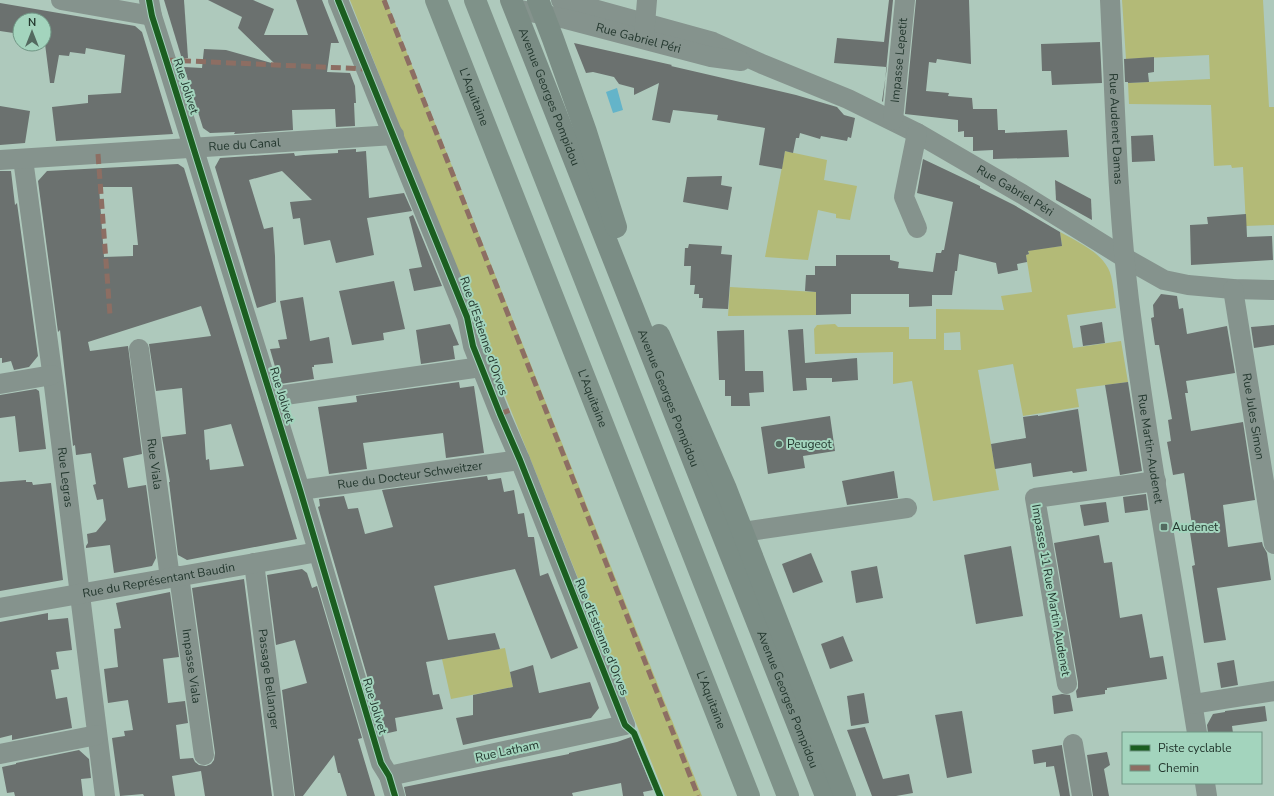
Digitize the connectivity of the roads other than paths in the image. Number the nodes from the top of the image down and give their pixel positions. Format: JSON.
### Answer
{"nodes":[{"id":1,"x":61,"y":0,"type":"edge"},
{"id":2,"x":338,"y":0,"type":"edge"},
{"id":3,"x":436,"y":0,"type":"edge"},
{"id":4,"x":475,"y":0,"type":"edge"},
{"id":5,"x":561,"y":0,"type":"edge"},
{"id":6,"x":647,"y":0,"type":"edge"},
{"id":7,"x":905,"y":0,"type":"edge"},
{"id":8,"x":1110,"y":0,"type":"edge"},
{"id":9,"x":513,"y":4,"type":"edge"},
{"id":10,"x":540,"y":7,"type":"edge"},
{"id":11,"x":151,"y":8,"type":"edge"},
{"id":12,"x":644,"y":31,"type":"junction"},
{"id":13,"x":893,"y":120,"type":"junction"},
{"id":14,"x":917,"y":133,"type":"junction"},
{"id":15,"x":394,"y":135,"type":"junction"},
{"id":16,"x":194,"y":148,"type":"junction"},
{"id":17,"x":23,"y":159,"type":"junction"},
{"id":18,"x":0,"y":160,"type":"edge"},
{"id":19,"x":917,"y":228,"type":"dead end"},
{"id":20,"x":1125,"y":258,"type":"junction"},
{"id":21,"x":1233,"y":289,"type":"junction"},
{"id":22,"x":1274,"y":290,"type":"edge"},
{"id":23,"x":139,"y":349,"type":"dead end"},
{"id":24,"x":481,"y":367,"type":"junction"},
{"id":25,"x":52,"y":375,"type":"junction"},
{"id":26,"x":0,"y":384,"type":"edge"},
{"id":27,"x":271,"y":397,"type":"junction"},
{"id":28,"x":520,"y":460,"type":"junction"},
{"id":29,"x":1156,"y":480,"type":"junction"},
{"id":30,"x":300,"y":490,"type":"junction"},
{"id":31,"x":907,"y":508,"type":"dead end"},
{"id":32,"x":743,"y":532,"type":"junction"},
{"id":33,"x":1274,"y":544,"type":"edge"},
{"id":34,"x":318,"y":552,"type":"junction"},
{"id":35,"x":254,"y":563,"type":"junction"},
{"id":36,"x":174,"y":577,"type":"junction"},
{"id":37,"x":80,"y":594,"type":"junction"},
{"id":38,"x":0,"y":608,"type":"edge"},
{"id":39,"x":1067,"y":684,"type":"dead end"},
{"id":40,"x":1274,"y":691,"type":"edge"},
{"id":41,"x":1193,"y":704,"type":"junction"},
{"id":42,"x":625,"y":725,"type":"joint"},
{"id":43,"x":1197,"y":732,"type":"edge"},
{"id":44,"x":97,"y":735,"type":"junction"},
{"id":45,"x":1073,"y":744,"type":"dead end"},
{"id":46,"x":0,"y":754,"type":"edge"},
{"id":47,"x":204,"y":755,"type":"dead end"},
{"id":48,"x":389,"y":776,"type":"junction"},
{"id":49,"x":1205,"y":784,"type":"edge"},
{"id":50,"x":105,"y":796,"type":"edge"},
{"id":51,"x":284,"y":796,"type":"edge"},
{"id":52,"x":395,"y":796,"type":"edge"},
{"id":53,"x":749,"y":796,"type":"edge"},
{"id":54,"x":788,"y":796,"type":"edge"},
{"id":55,"x":826,"y":796,"type":"edge"},
{"id":56,"x":845,"y":796,"type":"edge"},
{"id":57,"x":1082,"y":796,"type":"edge"},
{"id":58,"x":1207,"y":796,"type":"edge"}],
"edges":[{"from":1,"to":11,"type":"street"},
{"from":2,"to":15,"type":"street","name":"Rue d'Estienne d'Orves"},
{"from":3,"to":53,"type":"highway","name":"L'Aquitaine"},
{"from":4,"to":54,"type":"highway"},
{"from":5,"to":12,"type":"street","name":"Rue Gabriel Péri"},
{"from":6,"to":12,"type":"street"},
{"from":7,"to":13,"type":"street","name":"Impasse Lepetit"},
{"from":8,"to":20,"type":"street","name":"Rue Audenet Damas"},
{"from":9,"to":10,"type":"street","name":"Rue Gabriel Péri"},
{"from":9,"to":55,"type":"main road","name":"Avenue Georges Pompidou"},
{"from":10,"to":12,"type":"street","name":"Rue Gabriel Péri"},
{"from":10,"to":32,"type":"main road","name":"Avenue Georges Pompidou"},
{"from":11,"to":16,"type":"street","name":"Rue Jolivet"},
{"from":12,"to":13,"type":"street","name":"Rue Gabriel Péri"},
{"from":13,"to":14,"type":"street","name":"Rue Gabriel Péri"},
{"from":14,"to":19,"type":"street"},
{"from":14,"to":20,"type":"street","name":"Rue Gabriel Péri"},
{"from":15,"to":16,"type":"street","name":"Rue du Canal"},
{"from":15,"to":24,"type":"street","name":"Rue d'Estienne d'Orves"},
{"from":16,"to":17,"type":"street","name":"Rue du Canal"},
{"from":16,"to":27,"type":"street","name":"Rue Jolivet"},
{"from":17,"to":18,"type":"street","name":"Rue du Canal"},
{"from":17,"to":25,"type":"street","name":"Rue Legras"},
{"from":20,"to":21,"type":"street","name":"Rue Gabriel Péri"},
{"from":20,"to":29,"type":"street","name":"Rue Martin-Audenet"},
{"from":21,"to":22,"type":"street","name":"Rue Gabriel Péri"},
{"from":21,"to":33,"type":"street","name":"Rue Jules Simon"},
{"from":23,"to":36,"type":"street","name":"Rue Viala"},
{"from":24,"to":27,"type":"street"},
{"from":24,"to":28,"type":"street","name":"Rue d'Estienne d'Orves"},
{"from":25,"to":26,"type":"street"},
{"from":25,"to":37,"type":"street","name":"Rue Legras"},
{"from":27,"to":30,"type":"street","name":"Rue Jolivet"},
{"from":28,"to":30,"type":"street","name":"Rue du Docteur Schweitzer"},
{"from":28,"to":42,"type":"street","name":"Rue d'Estienne d'Orves"},
{"from":29,"to":39,"type":"street","name":"Impasse 11 Rue Martin Audenet"},
{"from":29,"to":41,"type":"street","name":"Rue Martin-Audenet"},
{"from":30,"to":34,"type":"street","name":"Rue Jolivet"},
{"from":31,"to":32,"type":"street"},
{"from":32,"to":56,"type":"main road","name":"Avenue Georges Pompidou"},
{"from":34,"to":35,"type":"street","name":"Rue du Représentant Baudin"},
{"from":34,"to":48,"type":"street","name":"Rue Jolivet"},
{"from":35,"to":36,"type":"street","name":"Rue du Représentant Baudin"},
{"from":35,"to":51,"type":"street","name":"Passage Bellanger"},
{"from":36,"to":37,"type":"street","name":"Rue du Représentant Baudin"},
{"from":36,"to":47,"type":"street","name":"Impasse Viala"},
{"from":37,"to":38,"type":"street","name":"Rue du Représentant Baudin"},
{"from":37,"to":44,"type":"street","name":"Rue Legras"},
{"from":40,"to":41,"type":"street"},
{"from":41,"to":43,"type":"street","name":"Rue Martin-Audenet"},
{"from":42,"to":48,"type":"street","name":"Rue Latham"},
{"from":44,"to":46,"type":"street"},
{"from":44,"to":50,"type":"street","name":"Rue Legras"},
{"from":45,"to":57,"type":"street"},
{"from":48,"to":52,"type":"street","name":"Rue Jolivet"},
{"from":49,"to":58,"type":"street"}]}
